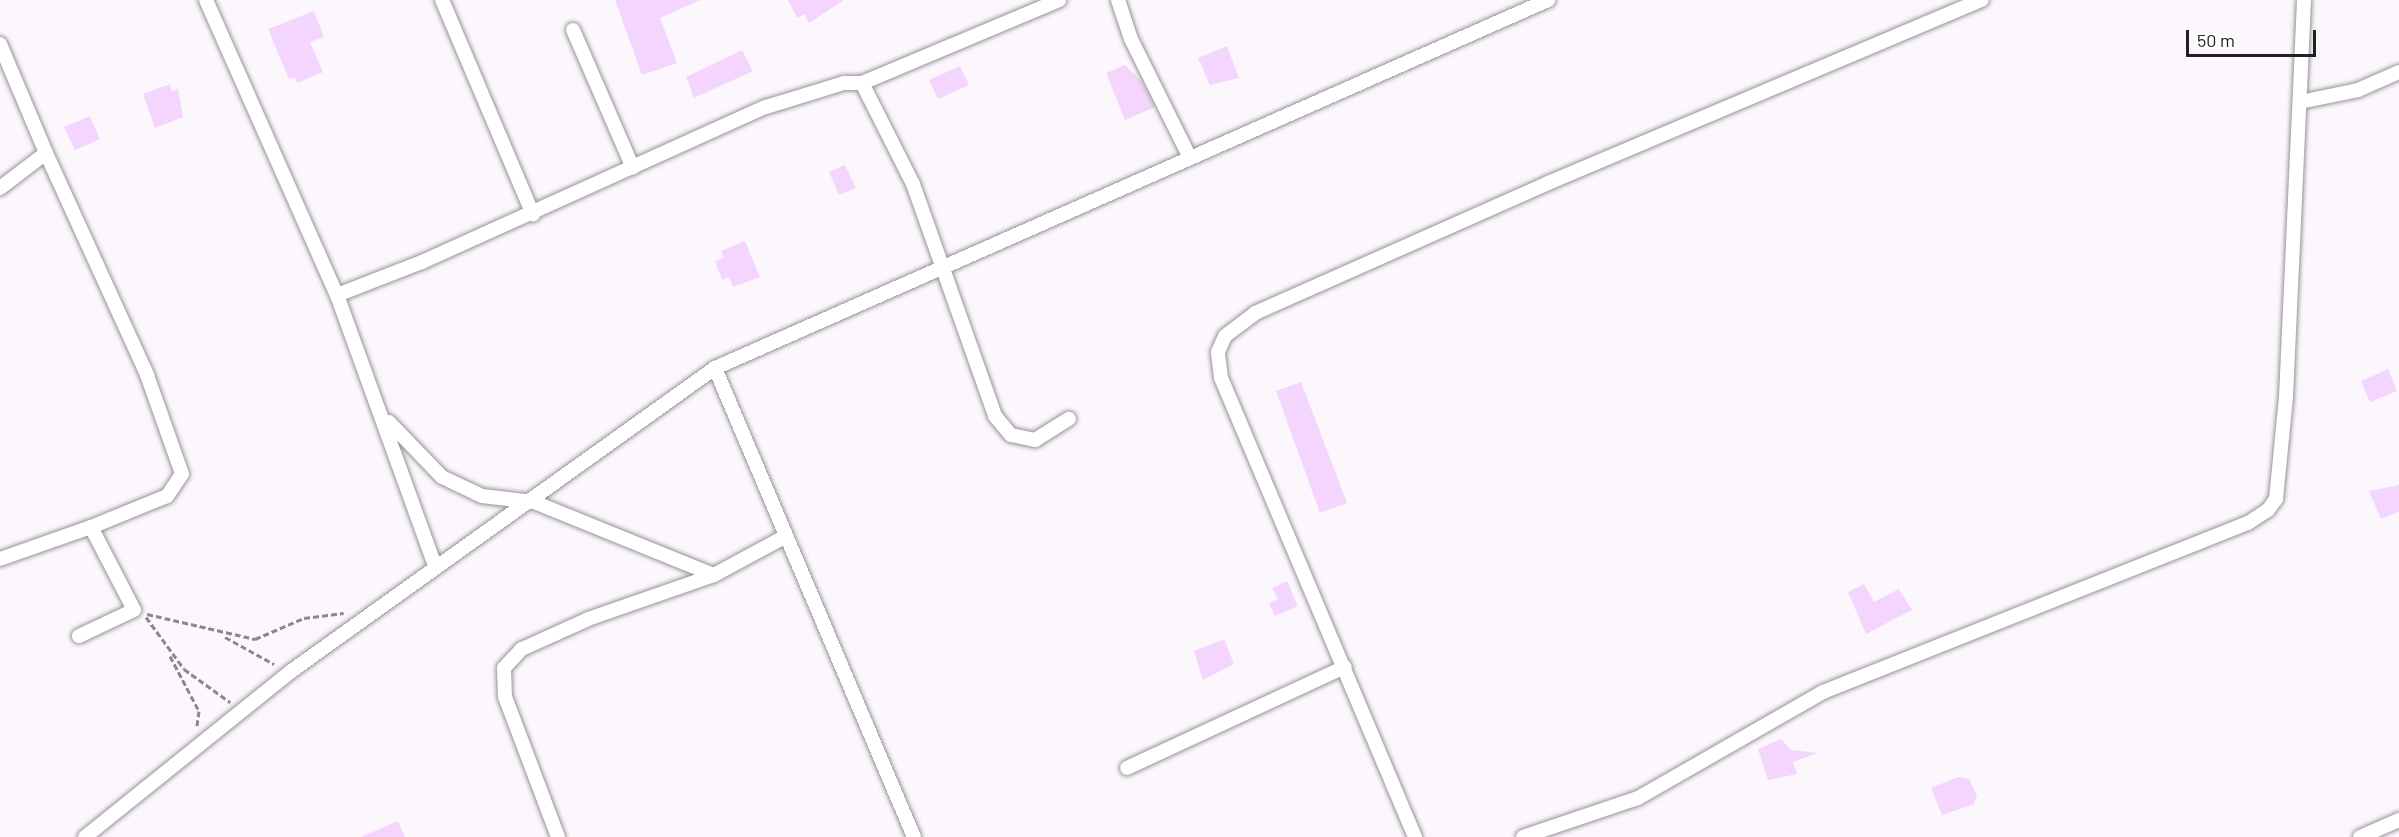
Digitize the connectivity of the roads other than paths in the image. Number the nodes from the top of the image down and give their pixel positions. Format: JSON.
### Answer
{"nodes":[{"id":1,"x":206,"y":0,"type":"edge"},
{"id":2,"x":442,"y":0,"type":"edge"},
{"id":3,"x":1059,"y":0,"type":"edge"},
{"id":4,"x":1118,"y":0,"type":"edge"},
{"id":5,"x":1548,"y":0,"type":"edge"},
{"id":6,"x":1982,"y":0,"type":"edge"},
{"id":7,"x":2304,"y":0,"type":"edge"},
{"id":8,"x":573,"y":30,"type":"dead end"},
{"id":9,"x":0,"y":44,"type":"edge"},
{"id":10,"x":2399,"y":72,"type":"edge"},
{"id":11,"x":862,"y":83,"type":"junction"},
{"id":12,"x":2300,"y":102,"type":"junction"},
{"id":13,"x":46,"y":153,"type":"junction"},
{"id":14,"x":1189,"y":156,"type":"junction"},
{"id":15,"x":633,"y":168,"type":"junction"},
{"id":16,"x":0,"y":189,"type":"edge"},
{"id":17,"x":532,"y":214,"type":"junction"},
{"id":18,"x":944,"y":265,"type":"junction"},
{"id":19,"x":337,"y":295,"type":"junction"},
{"id":20,"x":715,"y":368,"type":"junction"},
{"id":21,"x":386,"y":419,"type":"junction"},
{"id":22,"x":1069,"y":419,"type":"dead end"},
{"id":23,"x":534,"y":502,"type":"junction"},
{"id":24,"x":91,"y":527,"type":"junction"},
{"id":25,"x":786,"y":536,"type":"junction"},
{"id":26,"x":0,"y":559,"type":"edge"},
{"id":27,"x":435,"y":566,"type":"junction"},
{"id":28,"x":714,"y":575,"type":"junction"},
{"id":29,"x":79,"y":636,"type":"dead end"},
{"id":30,"x":1345,"y":667,"type":"junction"},
{"id":31,"x":1127,"y":768,"type":"dead end"},
{"id":32,"x":2399,"y":820,"type":"edge"},
{"id":33,"x":86,"y":837,"type":"edge"},
{"id":34,"x":558,"y":837,"type":"edge"},
{"id":35,"x":914,"y":837,"type":"edge"},
{"id":36,"x":1415,"y":837,"type":"edge"},
{"id":37,"x":1523,"y":837,"type":"edge"},
{"id":38,"x":2360,"y":837,"type":"edge"}],
"edges":[{"from":1,"to":19,"type":"street"},
{"from":2,"to":17,"type":"street"},
{"from":3,"to":11,"type":"street"},
{"from":4,"to":14,"type":"street"},
{"from":5,"to":14,"type":"street"},
{"from":6,"to":30,"type":"street"},
{"from":7,"to":12,"type":"street"},
{"from":8,"to":15,"type":"street"},
{"from":9,"to":13,"type":"street"},
{"from":10,"to":12,"type":"street"},
{"from":11,"to":15,"type":"street"},
{"from":11,"to":18,"type":"street"},
{"from":12,"to":37,"type":"street"},
{"from":13,"to":16,"type":"street"},
{"from":13,"to":24,"type":"street"},
{"from":14,"to":18,"type":"street"},
{"from":15,"to":17,"type":"street"},
{"from":17,"to":19,"type":"street"},
{"from":18,"to":20,"type":"street"},
{"from":18,"to":22,"type":"street"},
{"from":19,"to":21,"type":"street"},
{"from":20,"to":23,"type":"street"},
{"from":20,"to":25,"type":"street"},
{"from":21,"to":23,"type":"street"},
{"from":21,"to":27,"type":"street"},
{"from":23,"to":27,"type":"street"},
{"from":23,"to":28,"type":"street"},
{"from":24,"to":26,"type":"street"},
{"from":24,"to":29,"type":"street"},
{"from":25,"to":28,"type":"street"},
{"from":25,"to":35,"type":"street"},
{"from":27,"to":33,"type":"street"},
{"from":28,"to":34,"type":"street"},
{"from":30,"to":31,"type":"street"},
{"from":30,"to":36,"type":"street"},
{"from":32,"to":38,"type":"street"}]}
